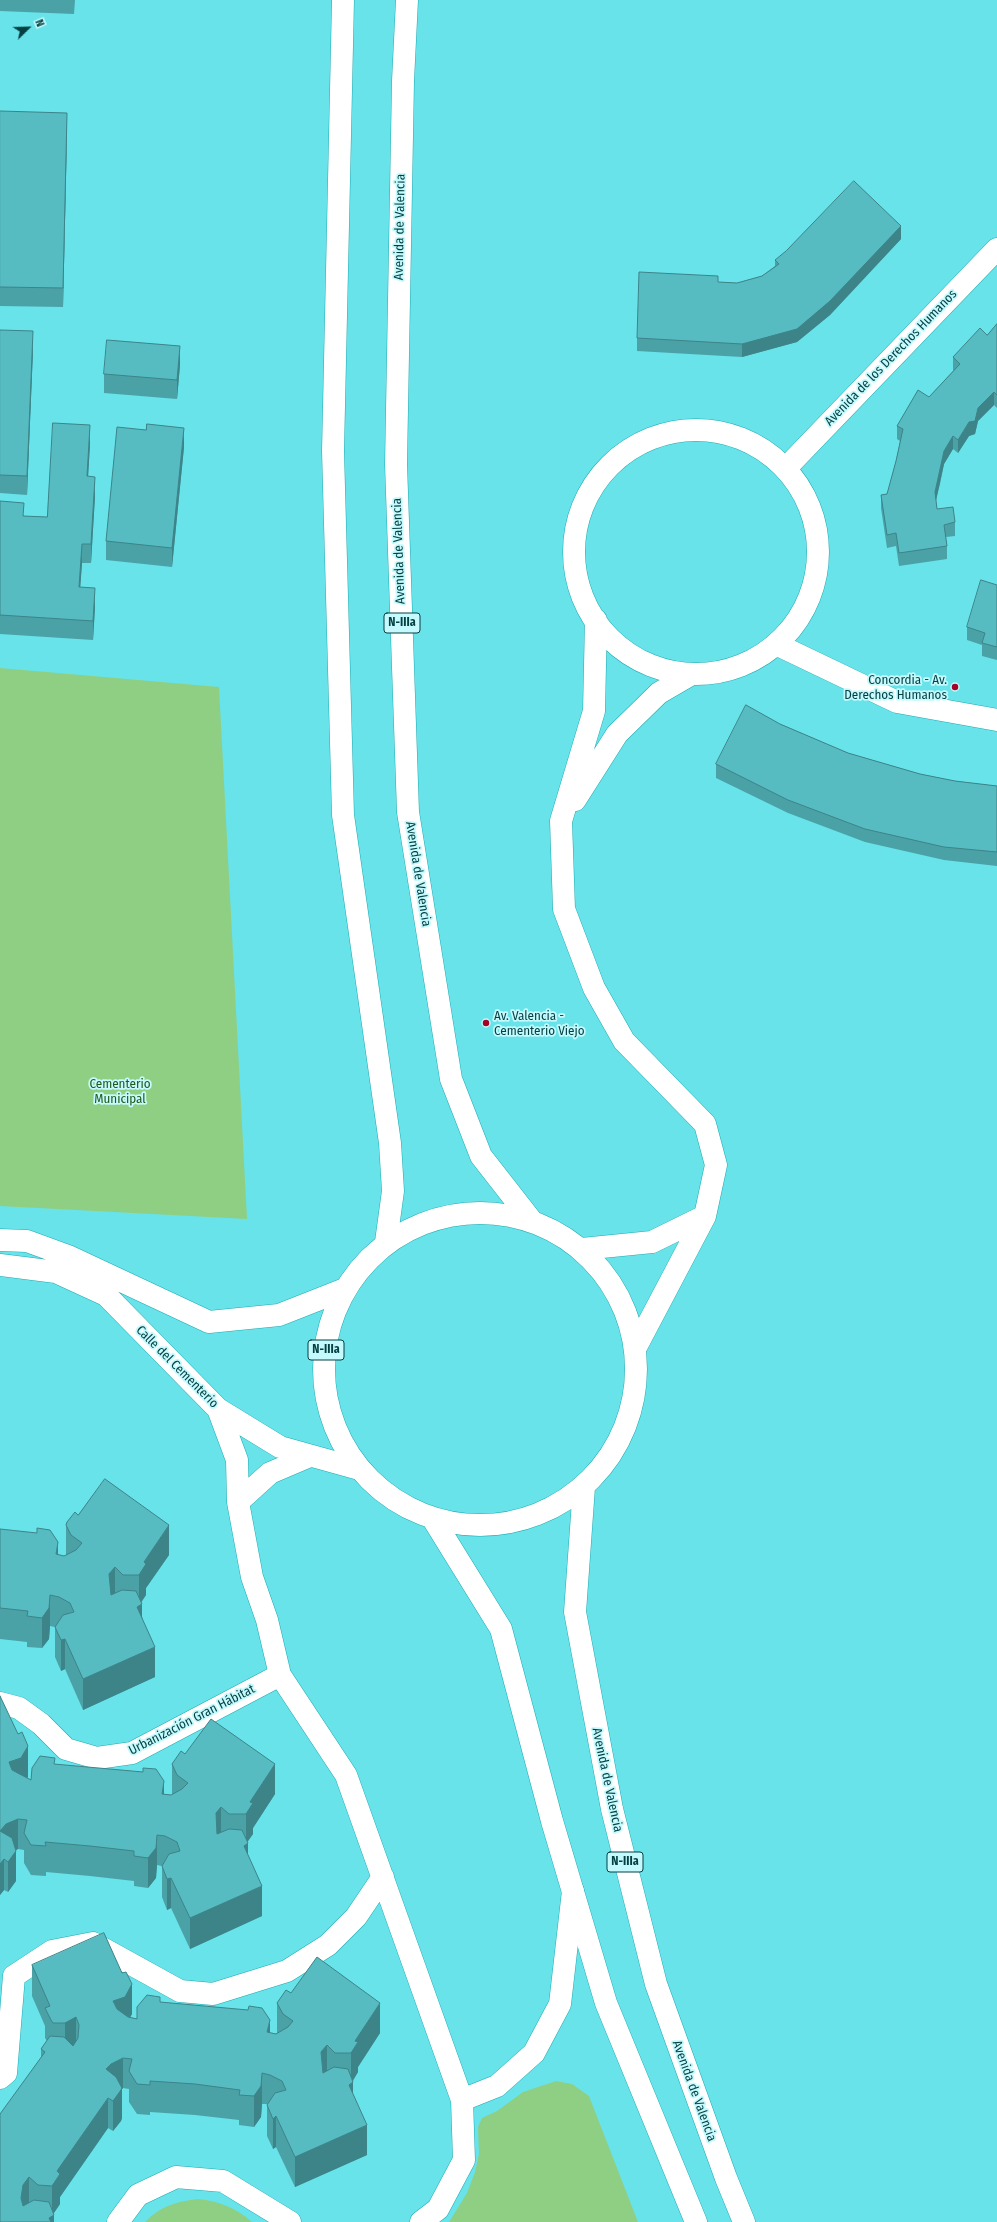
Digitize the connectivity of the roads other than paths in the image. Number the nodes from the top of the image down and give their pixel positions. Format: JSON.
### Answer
{"nodes":[{"id":1,"x":343,"y":0,"type":"edge"},
{"id":2,"x":407,"y":0,"type":"edge"},
{"id":3,"x":997,"y":249,"type":"edge"},
{"id":4,"x":786,"y":468,"type":"junction"},
{"id":5,"x":596,"y":620,"type":"junction"},
{"id":6,"x":780,"y":646,"type":"junction"},
{"id":7,"x":690,"y":675,"type":"junction"},
{"id":8,"x":997,"y":720,"type":"edge"},
{"id":9,"x":562,"y":821,"type":"junction"},
{"id":10,"x":705,"y":1216,"type":"junction"},
{"id":11,"x":531,"y":1220,"type":"junction"},
{"id":12,"x":0,"y":1240,"type":"edge"},
{"id":13,"x":386,"y":1242,"type":"junction"},
{"id":14,"x":582,"y":1249,"type":"junction"},
{"id":15,"x":0,"y":1264,"type":"edge"},
{"id":16,"x":345,"y":1289,"type":"junction"},
{"id":17,"x":636,"y":1347,"type":"junction"},
{"id":18,"x":218,"y":1409,"type":"junction"},
{"id":19,"x":310,"y":1456,"type":"junction"},
{"id":20,"x":359,"y":1469,"type":"junction"},
{"id":21,"x":584,"y":1487,"type":"junction"},
{"id":22,"x":238,"y":1502,"type":"junction"},
{"id":23,"x":433,"y":1519,"type":"junction"},
{"id":24,"x":280,"y":1676,"type":"junction"},
{"id":25,"x":0,"y":1703,"type":"edge"},
{"id":26,"x":384,"y":1877,"type":"junction"},
{"id":27,"x":573,"y":1891,"type":"junction"},
{"id":28,"x":0,"y":2078,"type":"edge"},
{"id":29,"x":462,"y":2100,"type":"junction"},
{"id":30,"x":118,"y":2222,"type":"edge"},
{"id":31,"x":290,"y":2222,"type":"edge"},
{"id":32,"x":421,"y":2222,"type":"edge"},
{"id":33,"x":696,"y":2222,"type":"edge"},
{"id":34,"x":744,"y":2222,"type":"edge"}],
"edges":[{"from":1,"to":13,"type":"main road"},
{"from":2,"to":11,"type":"main road","name":"Avenida de Valencia","number":"N-IIIa"},
{"from":3,"to":4,"type":"main road","name":"Avenida de los Derechos Humanos"},
{"from":4,"to":5,"type":"main road"},
{"from":4,"to":6,"type":"main road"},
{"from":5,"to":7,"type":"main road"},
{"from":5,"to":9,"type":"main road"},
{"from":6,"to":7,"type":"main road"},
{"from":6,"to":8,"type":"main road"},
{"from":7,"to":9,"type":"main road"},
{"from":9,"to":10,"type":"main road"},
{"from":10,"to":14,"type":"main road"},
{"from":10,"to":17,"type":"main road"},
{"from":11,"to":13,"type":"main road","number":"N-IIIa"},
{"from":11,"to":14,"type":"main road","number":"N-IIIa"},
{"from":12,"to":16,"type":"main road"},
{"from":13,"to":16,"type":"main road","number":"N-IIIa"},
{"from":14,"to":17,"type":"main road","number":"N-IIIa"},
{"from":15,"to":18,"type":"main road","name":"Calle del Cementerio"},
{"from":16,"to":20,"type":"main road","number":"N-IIIa"},
{"from":17,"to":21,"type":"main road","number":"N-IIIa"},
{"from":18,"to":19,"type":"main road","name":"Calle del Cementerio"},
{"from":18,"to":22,"type":"main road"},
{"from":19,"to":20,"type":"main road","name":"Calle del Cementerio"},
{"from":19,"to":22,"type":"main road"},
{"from":20,"to":23,"type":"main road","number":"N-IIIa"},
{"from":21,"to":23,"type":"main road","number":"N-IIIa"},
{"from":21,"to":34,"type":"main road","name":"Avenida de Valencia","number":"N-IIIa"},
{"from":22,"to":24,"type":"main road"},
{"from":23,"to":27,"type":"main road"},
{"from":24,"to":25,"type":"main road","name":"Urbanización Gran Hábitat"},
{"from":24,"to":26,"type":"main road"},
{"from":26,"to":28,"type":"main road"},
{"from":26,"to":29,"type":"main road"},
{"from":27,"to":29,"type":"main road"},
{"from":27,"to":33,"type":"main road"},
{"from":29,"to":32,"type":"main road"},
{"from":30,"to":31,"type":"main road"}]}
